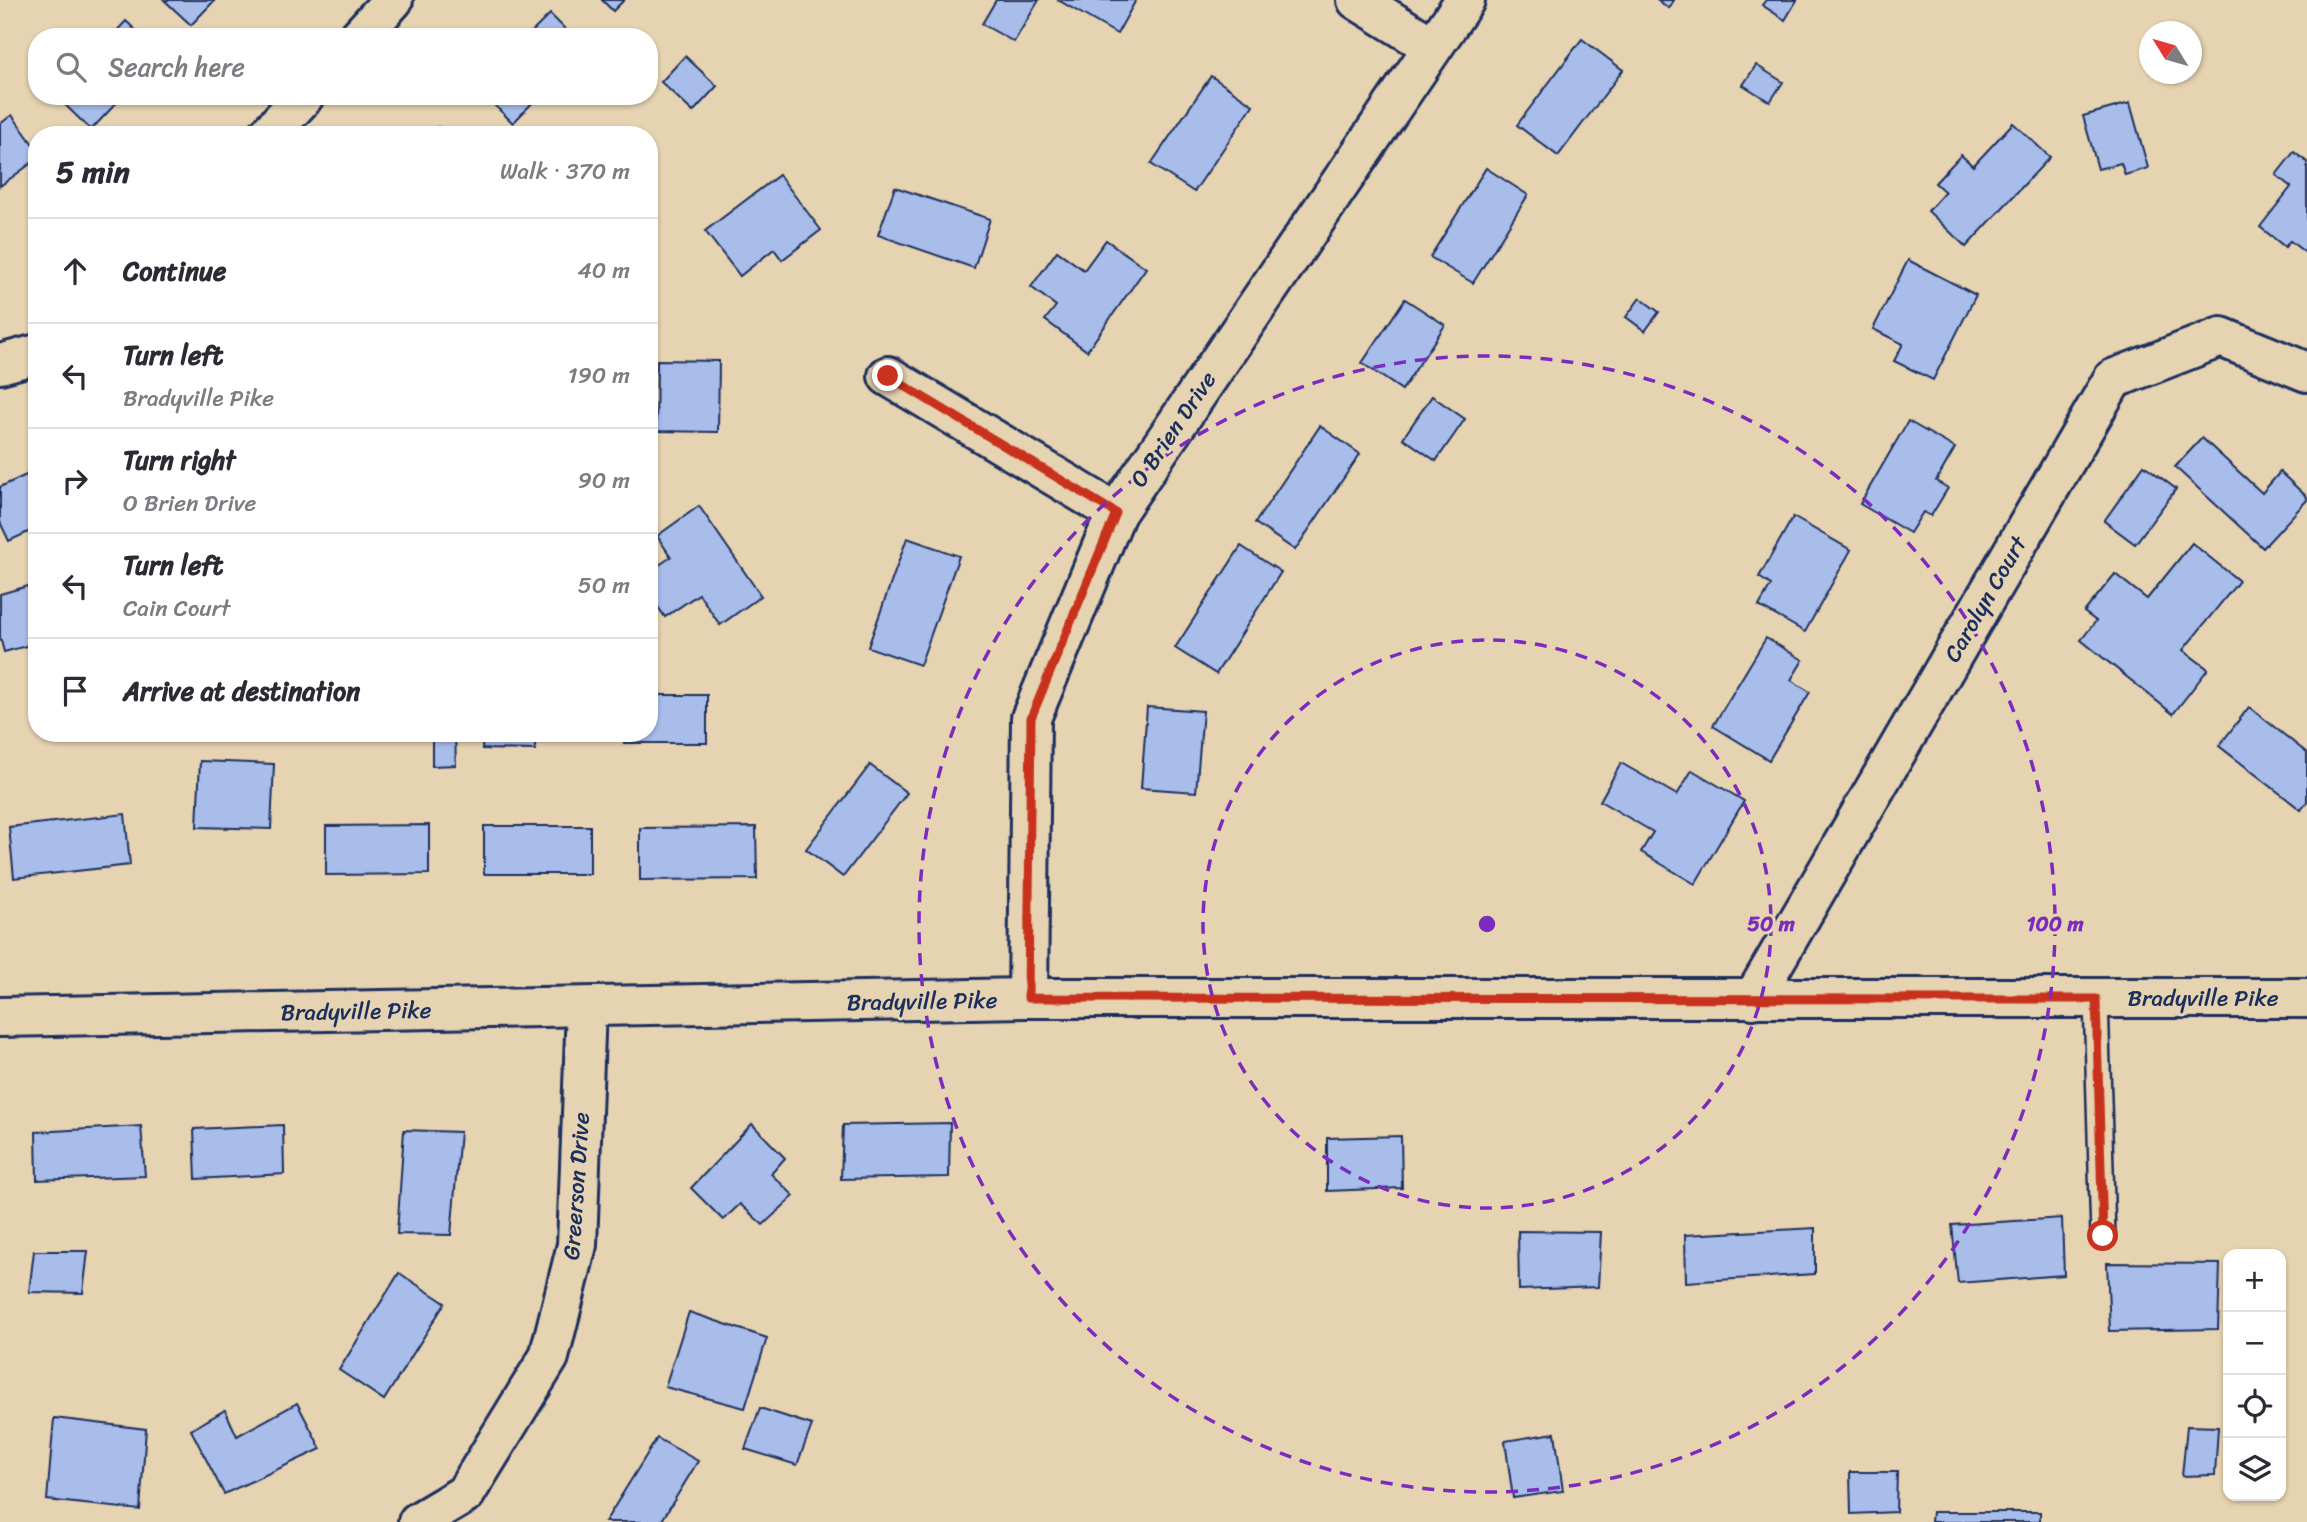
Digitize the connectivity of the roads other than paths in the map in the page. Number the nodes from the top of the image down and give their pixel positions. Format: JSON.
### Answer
{"nodes":[{"id":1,"x":393,"y":0,"type":"edge"},
{"id":2,"x":1357,"y":0,"type":"edge"},
{"id":3,"x":1465,"y":0,"type":"edge"},
{"id":4,"x":367,"y":28,"type":"edge"},
{"id":5,"x":1433,"y":46,"type":"junction"},
{"id":6,"x":296,"y":105,"type":"edge"},
{"id":7,"x":276,"y":126,"type":"edge"},
{"id":8,"x":28,"y":356,"type":"edge"},
{"id":9,"x":0,"y":364,"type":"edge"},
{"id":10,"x":2307,"y":372,"type":"edge"},
{"id":11,"x":888,"y":376,"type":"dead end"},
{"id":12,"x":1116,"y":513,"type":"junction"},
{"id":13,"x":1028,"y":998,"type":"junction"},
{"id":14,"x":2307,"y":998,"type":"edge"},
{"id":15,"x":1753,"y":999,"type":"junction"},
{"id":16,"x":2096,"y":999,"type":"junction"},
{"id":17,"x":586,"y":1007,"type":"junction"},
{"id":18,"x":0,"y":1017,"type":"edge"},
{"id":19,"x":2103,"y":1236,"type":"dead end"},
{"id":20,"x":418,"y":1522,"type":"edge"}],
"edges":[{"from":1,"to":4,"type":"street"},
{"from":2,"to":5,"type":"street"},
{"from":3,"to":5,"type":"street","name":"O Brien Drive"},
{"from":5,"to":12,"type":"street","name":"O Brien Drive"},
{"from":6,"to":7,"type":"street"},
{"from":8,"to":9,"type":"street"},
{"from":10,"to":15,"type":"street","name":"Carolyn Court"},
{"from":11,"to":12,"type":"street"},
{"from":12,"to":13,"type":"street","name":"O Brien Drive"},
{"from":13,"to":15,"type":"street","name":"Bradyville Pike"},
{"from":13,"to":17,"type":"street","name":"Bradyville Pike"},
{"from":14,"to":16,"type":"street","name":"Bradyville Pike"},
{"from":15,"to":16,"type":"street","name":"Bradyville Pike"},
{"from":16,"to":19,"type":"lane"},
{"from":17,"to":18,"type":"street","name":"Bradyville Pike"},
{"from":17,"to":20,"type":"street","name":"Greerson Drive"}]}
